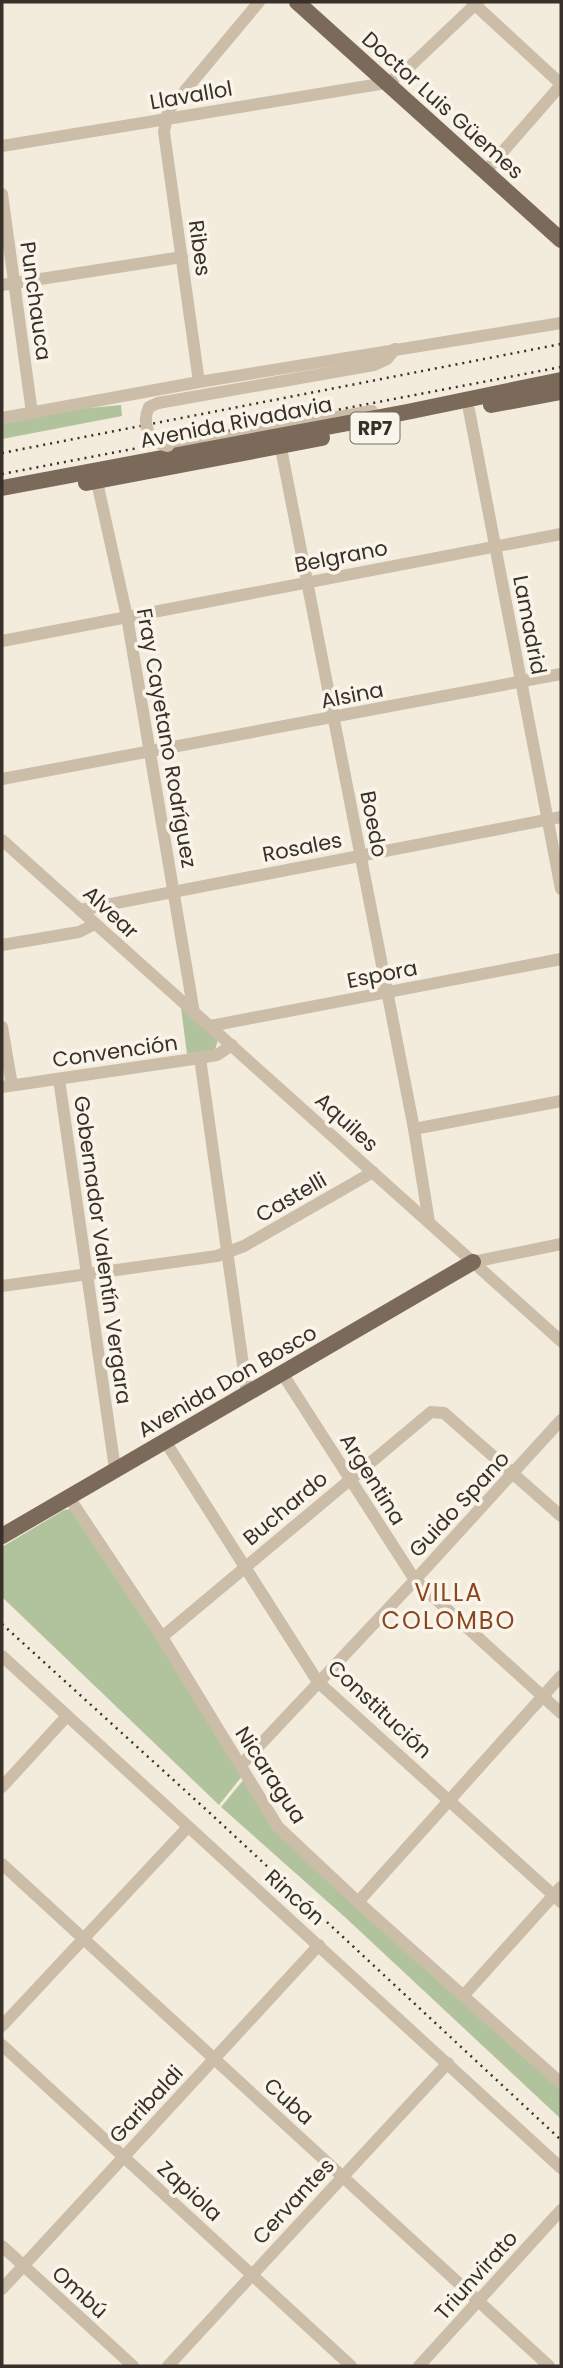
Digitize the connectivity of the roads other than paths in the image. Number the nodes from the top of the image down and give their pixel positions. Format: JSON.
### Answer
{"nodes":[{"id":1,"x":259,"y":2,"type":"edge"},
{"id":2,"x":297,"y":2,"type":"edge"},
{"id":3,"x":476,"y":3,"type":"edge"},
{"id":4,"x":386,"y":83,"type":"junction"},
{"id":5,"x":561,"y":85,"type":"edge"},
{"id":6,"x":165,"y":120,"type":"junction"},
{"id":7,"x":2,"y":146,"type":"edge"},
{"id":8,"x":485,"y":172,"type":"junction"},
{"id":9,"x":2,"y":194,"type":"edge"},
{"id":10,"x":561,"y":240,"type":"edge"},
{"id":11,"x":183,"y":257,"type":"junction"},
{"id":12,"x":8,"y":284,"type":"edge"},
{"id":13,"x":561,"y":323,"type":"edge"},
{"id":14,"x":396,"y":349,"type":"junction"},
{"id":15,"x":561,"y":380,"type":"edge"},
{"id":16,"x":199,"y":382,"type":"junction"},
{"id":17,"x":561,"y":392,"type":"edge"},
{"id":18,"x":469,"y":410,"type":"junction"},
{"id":19,"x":407,"y":412,"type":"junction"},
{"id":20,"x":32,"y":413,"type":"junction"},
{"id":21,"x":2,"y":418,"type":"edge"},
{"id":22,"x":280,"y":440,"type":"junction"},
{"id":23,"x":96,"y":476,"type":"junction"},
{"id":24,"x":2,"y":488,"type":"edge"},
{"id":25,"x":2,"y":499,"type":"edge"},
{"id":26,"x":561,"y":534,"type":"edge"},
{"id":27,"x":494,"y":547,"type":"junction"},
{"id":28,"x":307,"y":582,"type":"junction"},
{"id":29,"x":127,"y":617,"type":"junction"},
{"id":30,"x":2,"y":641,"type":"edge"},
{"id":31,"x":561,"y":674,"type":"edge"},
{"id":32,"x":522,"y":681,"type":"junction"},
{"id":33,"x":334,"y":718,"type":"junction"},
{"id":34,"x":151,"y":752,"type":"junction"},
{"id":35,"x":2,"y":779,"type":"edge"},
{"id":36,"x":561,"y":817,"type":"edge"},
{"id":37,"x":547,"y":820,"type":"junction"},
{"id":38,"x":2,"y":840,"type":"edge"},
{"id":39,"x":361,"y":856,"type":"junction"},
{"id":40,"x":561,"y":889,"type":"edge"},
{"id":41,"x":174,"y":891,"type":"junction"},
{"id":42,"x":80,"y":910,"type":"junction"},
{"id":43,"x":95,"y":924,"type":"junction"},
{"id":44,"x":2,"y":945,"type":"edge"},
{"id":45,"x":561,"y":959,"type":"edge"},
{"id":46,"x":387,"y":993,"type":"junction"},
{"id":47,"x":194,"y":1013,"type":"junction"},
{"id":48,"x":210,"y":1026,"type":"junction"},
{"id":49,"x":2,"y":1027,"type":"edge"},
{"id":50,"x":232,"y":1045,"type":"junction"},
{"id":51,"x":200,"y":1058,"type":"junction"},
{"id":52,"x":59,"y":1079,"type":"junction"},
{"id":53,"x":7,"y":1086,"type":"edge"},
{"id":54,"x":561,"y":1101,"type":"edge"},
{"id":55,"x":414,"y":1129,"type":"junction"},
{"id":56,"x":373,"y":1172,"type":"junction"},
{"id":57,"x":429,"y":1222,"type":"junction"},
{"id":58,"x":561,"y":1244,"type":"edge"},
{"id":59,"x":226,"y":1253,"type":"junction"},
{"id":60,"x":473,"y":1262,"type":"junction"},
{"id":61,"x":87,"y":1273,"type":"junction"},
{"id":62,"x":2,"y":1286,"type":"edge"},
{"id":63,"x":561,"y":1341,"type":"edge"},
{"id":64,"x":282,"y":1373,"type":"junction"},
{"id":65,"x":247,"y":1393,"type":"junction"},
{"id":66,"x":561,"y":1420,"type":"edge"},
{"id":67,"x":165,"y":1441,"type":"junction"},
{"id":68,"x":115,"y":1469,"type":"junction"},
{"id":69,"x":514,"y":1473,"type":"junction"},
{"id":70,"x":350,"y":1478,"type":"junction"},
{"id":71,"x":68,"y":1496,"type":"junction"},
{"id":72,"x":561,"y":1516,"type":"edge"},
{"id":73,"x":2,"y":1536,"type":"edge"},
{"id":74,"x":244,"y":1567,"type":"junction"},
{"id":75,"x":415,"y":1580,"type":"junction"},
{"id":76,"x":162,"y":1637,"type":"junction"},
{"id":77,"x":2,"y":1656,"type":"edge"},
{"id":78,"x":561,"y":1676,"type":"edge"},
{"id":79,"x":318,"y":1682,"type":"junction"},
{"id":80,"x":543,"y":1696,"type":"junction"},
{"id":81,"x":561,"y":1713,"type":"edge"},
{"id":82,"x":66,"y":1716,"type":"junction"},
{"id":83,"x":241,"y":1765,"type":"junction"},
{"id":84,"x":2,"y":1787,"type":"edge"},
{"id":85,"x":450,"y":1801,"type":"junction"},
{"id":86,"x":188,"y":1826,"type":"junction"},
{"id":87,"x":2,"y":1864,"type":"edge"},
{"id":88,"x":559,"y":1895,"type":"edge"},
{"id":89,"x":358,"y":1902,"type":"junction"},
{"id":90,"x":83,"y":1938,"type":"junction"},
{"id":91,"x":319,"y":1945,"type":"junction"},
{"id":92,"x":464,"y":1995,"type":"junction"},
{"id":93,"x":2,"y":2026,"type":"edge"},
{"id":94,"x":2,"y":2045,"type":"edge"},
{"id":95,"x":215,"y":2060,"type":"junction"},
{"id":96,"x":448,"y":2063,"type":"junction"},
{"id":97,"x":561,"y":2083,"type":"edge"},
{"id":98,"x":123,"y":2157,"type":"junction"},
{"id":99,"x":561,"y":2168,"type":"edge"},
{"id":100,"x":342,"y":2176,"type":"junction"},
{"id":101,"x":561,"y":2210,"type":"edge"},
{"id":102,"x":2,"y":2246,"type":"edge"},
{"id":103,"x":23,"y":2266,"type":"junction"},
{"id":104,"x":252,"y":2274,"type":"junction"},
{"id":105,"x":2,"y":2289,"type":"edge"},
{"id":106,"x":479,"y":2302,"type":"junction"},
{"id":107,"x":133,"y":2366,"type":"edge"},
{"id":108,"x":168,"y":2366,"type":"edge"},
{"id":109,"x":351,"y":2366,"type":"edge"},
{"id":110,"x":419,"y":2366,"type":"edge"},
{"id":111,"x":549,"y":2366,"type":"edge"}],
"edges":[{"from":1,"to":6,"type":"street"},
{"from":2,"to":4,"type":"main road","name":"Doctor Luis Güemes"},
{"from":3,"to":4,"type":"street"},
{"from":3,"to":5,"type":"street"},
{"from":4,"to":6,"type":"street","name":"Llavallol"},
{"from":4,"to":8,"type":"main road","name":"Doctor Luis Güemes"},
{"from":5,"to":8,"type":"street"},
{"from":6,"to":7,"type":"street","name":"Llavallol"},
{"from":6,"to":11,"type":"street","name":"Ribes"},
{"from":8,"to":10,"type":"main road","name":"Doctor Luis Güemes"},
{"from":9,"to":12,"type":"street","name":"Punchauca"},
{"from":11,"to":12,"type":"street"},
{"from":11,"to":16,"type":"street","name":"Ribes"},
{"from":12,"to":20,"type":"street","name":"Punchauca"},
{"from":13,"to":14,"type":"street","name":"Avenida Rivadavia"},
{"from":14,"to":16,"type":"street","name":"Avenida Rivadavia"},
{"from":14,"to":19,"type":"street","bridge":true},
{"from":15,"to":19,"type":"main road","name":"Avenida Rivadavia","number":"RP7"},
{"from":16,"to":20,"type":"street","name":"Avenida Rivadavia"},
{"from":17,"to":18,"type":"main road","name":"Avenida Rivadavia","number":"RP7"},
{"from":18,"to":22,"type":"main road","name":"Avenida Rivadavia","number":"RP7"},
{"from":18,"to":27,"type":"street","name":"Lamadrid"},
{"from":19,"to":22,"type":"main road","name":"Avenida Rivadavia","number":"RP7"},
{"from":20,"to":21,"type":"street","name":"Avenida Rivadavia"},
{"from":22,"to":23,"type":"main road","name":"Avenida Rivadavia","number":"RP7"},
{"from":22,"to":28,"type":"street","name":"Boedo"},
{"from":23,"to":24,"type":"main road","name":"Avenida Rivadavia","number":"RP7"},
{"from":23,"to":25,"type":"main road","name":"Avenida Rivadavia","number":"RP7"},
{"from":23,"to":29,"type":"street","name":"Fray Cayetano Rodríguez"},
{"from":26,"to":27,"type":"street","name":"Belgrano"},
{"from":27,"to":28,"type":"street","name":"Belgrano"},
{"from":27,"to":32,"type":"street","name":"Lamadrid"},
{"from":28,"to":29,"type":"street","name":"Belgrano"},
{"from":28,"to":33,"type":"street","name":"Boedo"},
{"from":29,"to":30,"type":"street","name":"Belgrano"},
{"from":29,"to":34,"type":"street","name":"Fray Cayetano Rodríguez"},
{"from":31,"to":32,"type":"street","name":"Alsina"},
{"from":32,"to":33,"type":"street","name":"Alsina"},
{"from":32,"to":37,"type":"street","name":"Lamadrid"},
{"from":33,"to":34,"type":"street","name":"Alsina"},
{"from":33,"to":39,"type":"street","name":"Boedo"},
{"from":34,"to":35,"type":"street","name":"Alsina"},
{"from":34,"to":41,"type":"street","name":"Fray Cayetano Rodríguez"},
{"from":36,"to":37,"type":"street","name":"Rosales"},
{"from":37,"to":39,"type":"street","name":"Rosales"},
{"from":37,"to":40,"type":"street","name":"Lamadrid"},
{"from":38,"to":42,"type":"street","name":"Alvear"},
{"from":39,"to":41,"type":"street","name":"Rosales"},
{"from":39,"to":46,"type":"street","name":"Boedo"},
{"from":41,"to":42,"type":"street","name":"Rosales"},
{"from":41,"to":47,"type":"street","name":"Fray Cayetano Rodríguez"},
{"from":42,"to":43,"type":"street","name":"Alvear"},
{"from":43,"to":44,"type":"street"},
{"from":43,"to":47,"type":"street","name":"Alvear"},
{"from":45,"to":46,"type":"street","name":"Espora"},
{"from":46,"to":48,"type":"street","name":"Espora"},
{"from":46,"to":55,"type":"street","name":"Boedo"},
{"from":47,"to":48,"type":"street","name":"Aquiles"},
{"from":48,"to":50,"type":"street","name":"Aquiles"},
{"from":49,"to":53,"type":"street"},
{"from":50,"to":51,"type":"street","name":"Convención"},
{"from":50,"to":56,"type":"street","name":"Aquiles"},
{"from":51,"to":52,"type":"street","name":"Convención"},
{"from":51,"to":59,"type":"street"},
{"from":52,"to":53,"type":"street","name":"Convención"},
{"from":52,"to":61,"type":"street","name":"Gobernador Valentín Vergara"},
{"from":54,"to":55,"type":"street"},
{"from":55,"to":57,"type":"street","name":"Boedo"},
{"from":56,"to":57,"type":"street","name":"Aquiles"},
{"from":56,"to":59,"type":"street","name":"Castelli"},
{"from":57,"to":60,"type":"street","name":"Aquiles"},
{"from":58,"to":60,"type":"street"},
{"from":59,"to":61,"type":"street","name":"Castelli"},
{"from":59,"to":65,"type":"street"},
{"from":60,"to":63,"type":"street","name":"Aquiles"},
{"from":60,"to":64,"type":"main road","name":"Avenida Don Bosco"},
{"from":61,"to":62,"type":"street","name":"Castelli"},
{"from":61,"to":68,"type":"street","name":"Gobernador Valentín Vergara"},
{"from":64,"to":65,"type":"main road","name":"Avenida Don Bosco"},
{"from":64,"to":70,"type":"street","name":"Argentina"},
{"from":65,"to":67,"type":"main road","name":"Avenida Don Bosco"},
{"from":66,"to":69,"type":"street","name":"Guido Spano"},
{"from":67,"to":68,"type":"main road","name":"Avenida Don Bosco"},
{"from":67,"to":74,"type":"street","name":"Constitución"},
{"from":68,"to":71,"type":"main road","name":"Avenida Don Bosco"},
{"from":69,"to":70,"type":"street","name":"Buchardo"},
{"from":69,"to":72,"type":"street"},
{"from":69,"to":75,"type":"street","name":"Guido Spano"},
{"from":70,"to":74,"type":"street","name":"Buchardo"},
{"from":70,"to":75,"type":"street","name":"Argentina"},
{"from":71,"to":73,"type":"main road","name":"Avenida Don Bosco"},
{"from":71,"to":76,"type":"street","name":"Nicaragua"},
{"from":74,"to":76,"type":"street","name":"Buchardo"},
{"from":74,"to":79,"type":"street","name":"Constitución"},
{"from":75,"to":79,"type":"street","name":"Guido Spano"},
{"from":75,"to":80,"type":"street","name":"Argentina"},
{"from":76,"to":83,"type":"street","name":"Nicaragua"},
{"from":77,"to":82,"type":"street","name":"Rincón"},
{"from":78,"to":80,"type":"street"},
{"from":79,"to":83,"type":"street","name":"Guido Spano"},
{"from":79,"to":85,"type":"street","name":"Constitución"},
{"from":80,"to":81,"type":"street","name":"Argentina"},
{"from":80,"to":85,"type":"street"},
{"from":82,"to":84,"type":"street"},
{"from":82,"to":86,"type":"street","name":"Rincón"},
{"from":83,"to":89,"type":"street","name":"Nicaragua"},
{"from":85,"to":88,"type":"street","name":"Constitución"},
{"from":85,"to":89,"type":"street"},
{"from":86,"to":90,"type":"street"},
{"from":86,"to":91,"type":"street","name":"Rincón"},
{"from":87,"to":90,"type":"street","name":"Cuba"},
{"from":88,"to":92,"type":"street"},
{"from":89,"to":92,"type":"street","name":"Nicaragua"},
{"from":90,"to":93,"type":"street"},
{"from":90,"to":95,"type":"street","name":"Cuba"},
{"from":91,"to":95,"type":"street","name":"Garibaldi"},
{"from":91,"to":96,"type":"street","name":"Rincón"},
{"from":92,"to":97,"type":"street","name":"Nicaragua"},
{"from":94,"to":98,"type":"street","name":"Zapiola"},
{"from":95,"to":98,"type":"street","name":"Garibaldi"},
{"from":95,"to":100,"type":"street","name":"Cuba"},
{"from":96,"to":99,"type":"street","name":"Rincón"},
{"from":96,"to":100,"type":"street","name":"Cervantes"},
{"from":98,"to":103,"type":"street","name":"Garibaldi"},
{"from":98,"to":104,"type":"street","name":"Zapiola"},
{"from":100,"to":104,"type":"street","name":"Cervantes"},
{"from":100,"to":106,"type":"street","name":"Cuba"},
{"from":101,"to":106,"type":"street","name":"Triunvirato"},
{"from":102,"to":103,"type":"street","name":"Ombú"},
{"from":103,"to":105,"type":"street","name":"Garibaldi"},
{"from":103,"to":107,"type":"street","name":"Ombú"},
{"from":104,"to":108,"type":"street","name":"Cervantes"},
{"from":104,"to":109,"type":"street","name":"Zapiola"},
{"from":106,"to":110,"type":"street","name":"Triunvirato"},
{"from":106,"to":111,"type":"street","name":"Cuba"}]}
